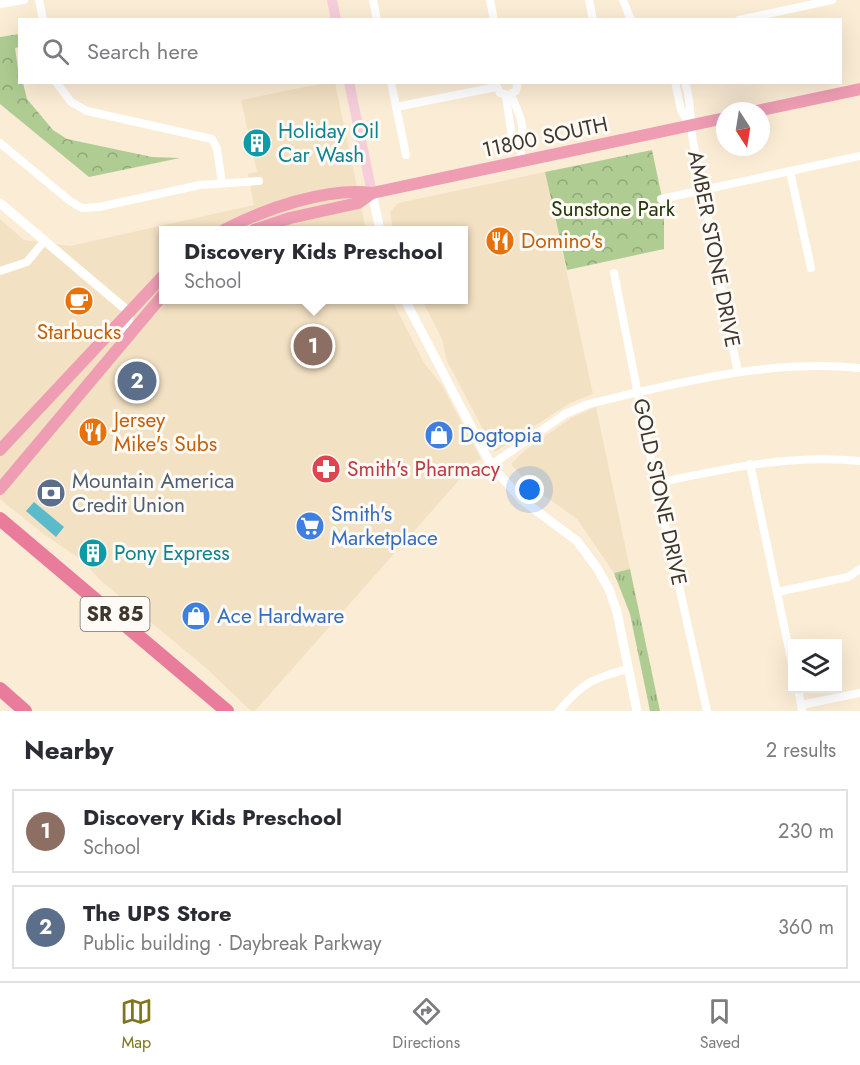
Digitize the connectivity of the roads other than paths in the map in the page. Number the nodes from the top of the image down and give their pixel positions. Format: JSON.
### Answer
{"nodes":[{"id":1,"x":24,"y":0,"type":"edge"},
{"id":2,"x":39,"y":0,"type":"edge"},
{"id":3,"x":332,"y":0,"type":"edge"},
{"id":4,"x":373,"y":0,"type":"edge"},
{"id":5,"x":490,"y":0,"type":"edge"},
{"id":6,"x":589,"y":0,"type":"edge"},
{"id":7,"x":623,"y":0,"type":"edge"},
{"id":8,"x":832,"y":0,"type":"edge"},
{"id":9,"x":0,"y":4,"type":"edge"},
{"id":10,"x":43,"y":18,"type":"edge"},
{"id":11,"x":336,"y":18,"type":"edge"},
{"id":12,"x":377,"y":18,"type":"edge"},
{"id":13,"x":494,"y":18,"type":"edge"},
{"id":14,"x":593,"y":18,"type":"edge"},
{"id":15,"x":630,"y":18,"type":"edge"},
{"id":16,"x":748,"y":18,"type":"edge"},
{"id":17,"x":58,"y":84,"type":"edge"},
{"id":18,"x":349,"y":84,"type":"edge"},
{"id":19,"x":391,"y":84,"type":"edge"},
{"id":20,"x":518,"y":84,"type":"edge"},
{"id":21,"x":675,"y":84,"type":"edge"},
{"id":22,"x":686,"y":84,"type":"edge"},
{"id":23,"x":496,"y":85,"type":"edge"},
{"id":24,"x":860,"y":89,"type":"edge"},
{"id":25,"x":508,"y":95,"type":"junction"},
{"id":26,"x":396,"y":106,"type":"junction"},
{"id":27,"x":770,"y":108,"type":"edge"},
{"id":28,"x":716,"y":120,"type":"edge"},
{"id":29,"x":690,"y":126,"type":"junction"},
{"id":30,"x":0,"y":143,"type":"edge"},
{"id":31,"x":406,"y":154,"type":"dead end"},
{"id":32,"x":860,"y":156,"type":"edge"},
{"id":33,"x":523,"y":161,"type":"junction"},
{"id":34,"x":790,"y":171,"type":"junction"},
{"id":35,"x":259,"y":181,"type":"dead end"},
{"id":36,"x":222,"y":183,"type":"junction"},
{"id":37,"x":704,"y":190,"type":"junction"},
{"id":38,"x":372,"y":193,"type":"junction"},
{"id":39,"x":661,"y":199,"type":"dead end"},
{"id":40,"x":0,"y":203,"type":"edge"},
{"id":41,"x":235,"y":226,"type":"edge"},
{"id":42,"x":268,"y":226,"type":"edge"},
{"id":43,"x":379,"y":226,"type":"edge"},
{"id":44,"x":45,"y":240,"type":"junction"},
{"id":45,"x":811,"y":268,"type":"dead end"},
{"id":46,"x":0,"y":271,"type":"edge"},
{"id":47,"x":614,"y":273,"type":"dead end"},
{"id":48,"x":159,"y":280,"type":"edge"},
{"id":49,"x":159,"y":289,"type":"edge"},
{"id":50,"x":159,"y":300,"type":"edge"},
{"id":51,"x":407,"y":304,"type":"edge"},
{"id":52,"x":129,"y":312,"type":"junction"},
{"id":53,"x":139,"y":323,"type":"junction"},
{"id":54,"x":122,"y":343,"type":"junction"},
{"id":55,"x":860,"y":368,"type":"edge"},
{"id":56,"x":738,"y":372,"type":"junction"},
{"id":57,"x":639,"y":393,"type":"junction"},
{"id":58,"x":0,"y":450,"type":"edge"},
{"id":59,"x":860,"y":460,"type":"edge"},
{"id":60,"x":750,"y":464,"type":"junction"},
{"id":61,"x":492,"y":465,"type":"junction"},
{"id":62,"x":656,"y":483,"type":"junction"},
{"id":63,"x":0,"y":489,"type":"edge"},
{"id":64,"x":0,"y":519,"type":"edge"},
{"id":65,"x":860,"y":569,"type":"edge"},
{"id":66,"x":777,"y":592,"type":"junction"},
{"id":67,"x":788,"y":645,"type":"edge"},
{"id":68,"x":628,"y":669,"type":"junction"},
{"id":69,"x":0,"y":689,"type":"edge"},
{"id":70,"x":799,"y":693,"type":"edge"},
{"id":71,"x":860,"y":693,"type":"edge"},
{"id":72,"x":802,"y":708,"type":"edge"},
{"id":73,"x":25,"y":711,"type":"edge"},
{"id":74,"x":227,"y":711,"type":"edge"},
{"id":75,"x":560,"y":711,"type":"edge"},
{"id":76,"x":637,"y":711,"type":"edge"},
{"id":77,"x":707,"y":711,"type":"edge"}],
"edges":[{"from":1,"to":9,"type":"street"},
{"from":2,"to":10,"type":"street"},
{"from":3,"to":11,"type":"main road"},
{"from":4,"to":12,"type":"street"},
{"from":5,"to":13,"type":"street"},
{"from":6,"to":14,"type":"street"},
{"from":7,"to":15,"type":"street"},
{"from":8,"to":16,"type":"street"},
{"from":17,"to":36,"type":"street"},
{"from":18,"to":38,"type":"main road"},
{"from":19,"to":26,"type":"street"},
{"from":20,"to":25,"type":"street"},
{"from":21,"to":29,"type":"street"},
{"from":22,"to":29,"type":"street"},
{"from":23,"to":25,"type":"street"},
{"from":23,"to":26,"type":"street"},
{"from":24,"to":27,"type":"main road"},
{"from":25,"to":33,"type":"street"},
{"from":26,"to":31,"type":"street"},
{"from":28,"to":29,"type":"main road","name":"11800 SOUTH"},
{"from":29,"to":33,"type":"main road","name":"11800 SOUTH"},
{"from":29,"to":37,"type":"street","name":"AMBER STONE DRIVE"},
{"from":30,"to":36,"type":"street"},
{"from":32,"to":34,"type":"street"},
{"from":33,"to":38,"type":"main road","name":"11800 SOUTH"},
{"from":34,"to":37,"type":"street"},
{"from":34,"to":45,"type":"street"},
{"from":35,"to":36,"type":"street"},
{"from":37,"to":39,"type":"street"},
{"from":37,"to":56,"type":"street","name":"AMBER STONE DRIVE"},
{"from":38,"to":41,"type":"main road"},
{"from":38,"to":42,"type":"main road"},
{"from":38,"to":43,"type":"street"},
{"from":40,"to":44,"type":"street"},
{"from":44,"to":46,"type":"street"},
{"from":44,"to":52,"type":"street"},
{"from":47,"to":57,"type":"street","name":"GOLD STONE DRIVE"},
{"from":48,"to":52,"type":"main road"},
{"from":49,"to":53,"type":"main road"},
{"from":50,"to":53,"type":"main road"},
{"from":51,"to":61,"type":"street"},
{"from":52,"to":54,"type":"street"},
{"from":52,"to":58,"type":"main road"},
{"from":53,"to":54,"type":"main road"},
{"from":54,"to":63,"type":"main road"},
{"from":55,"to":56,"type":"street"},
{"from":56,"to":57,"type":"street"},
{"from":57,"to":61,"type":"street"},
{"from":57,"to":62,"type":"street","name":"GOLD STONE DRIVE"},
{"from":59,"to":60,"type":"street"},
{"from":60,"to":62,"type":"street"},
{"from":60,"to":66,"type":"street"},
{"from":61,"to":68,"type":"street"},
{"from":62,"to":77,"type":"street","name":"GOLD STONE DRIVE"},
{"from":64,"to":74,"type":"highway","number":"SR 85"},
{"from":65,"to":66,"type":"street"},
{"from":66,"to":67,"type":"street"},
{"from":68,"to":75,"type":"street"},
{"from":68,"to":76,"type":"street"},
{"from":69,"to":73,"type":"highway"},
{"from":70,"to":72,"type":"street"},
{"from":71,"to":72,"type":"street"}]}
